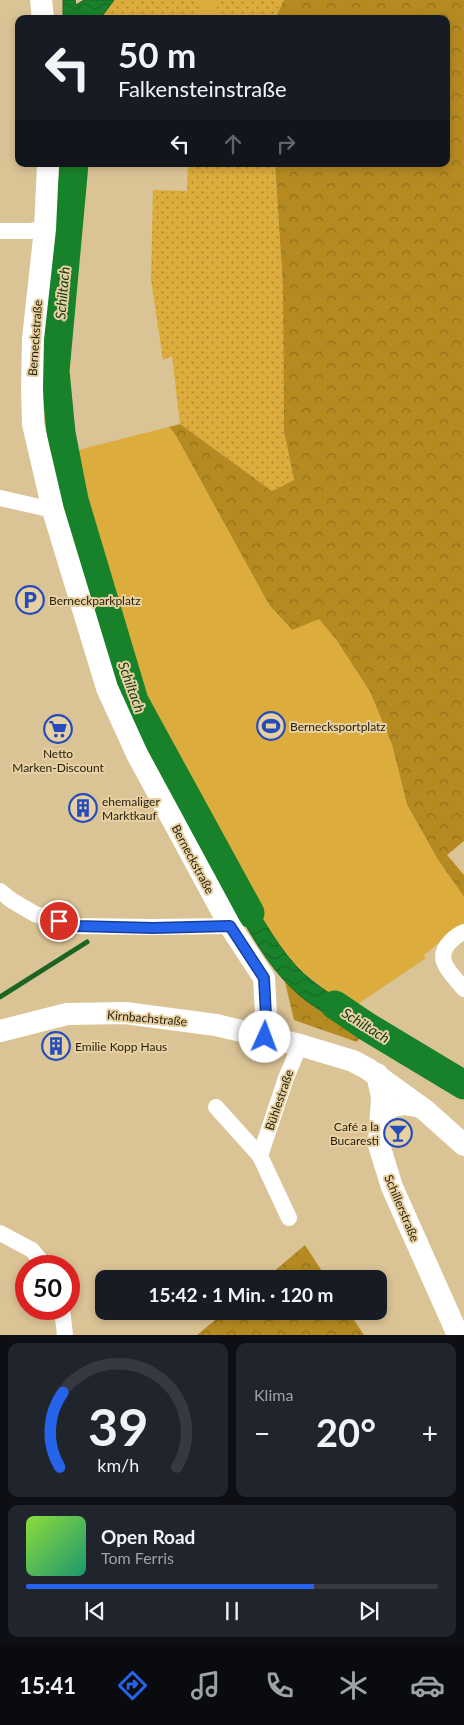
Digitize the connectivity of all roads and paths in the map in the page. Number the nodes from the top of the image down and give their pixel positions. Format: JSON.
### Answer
{"nodes":[{"id":1,"x":41,"y":0,"type":"edge"},
{"id":2,"x":43,"y":15,"type":"edge"},
{"id":3,"x":48,"y":167,"type":"edge"},
{"id":4,"x":45,"y":229,"type":"junction"},
{"id":5,"x":0,"y":231,"type":"edge"},
{"id":6,"x":0,"y":498,"type":"edge"},
{"id":7,"x":53,"y":510,"type":"junction"},
{"id":8,"x":0,"y":891,"type":"edge"},
{"id":9,"x":230,"y":926,"type":"junction"},
{"id":10,"x":464,"y":932,"type":"edge"},
{"id":11,"x":464,"y":989,"type":"edge"},
{"id":12,"x":0,"y":1031,"type":"edge"},
{"id":13,"x":265,"y":1037,"type":"junction"},
{"id":14,"x":300,"y":1045,"type":"junction"},
{"id":15,"x":377,"y":1074,"type":"junction"},
{"id":16,"x":216,"y":1107,"type":"dead end"},
{"id":17,"x":426,"y":1111,"type":"junction"},
{"id":18,"x":379,"y":1125,"type":"junction"},
{"id":19,"x":464,"y":1145,"type":"edge"},
{"id":20,"x":260,"y":1156,"type":"junction"},
{"id":21,"x":289,"y":1218,"type":"dead end"},
{"id":22,"x":0,"y":1234,"type":"edge"},
{"id":23,"x":36,"y":1255,"type":"edge"},
{"id":24,"x":63,"y":1320,"type":"edge"},
{"id":25,"x":65,"y":1335,"type":"edge"},
{"id":26,"x":458,"y":1335,"type":"edge"}],
"edges":[{"from":1,"to":2,"type":"main road"},
{"from":3,"to":4,"type":"main road","name":"Berneckstraße"},
{"from":4,"to":5,"type":"street"},
{"from":4,"to":7,"type":"main road","name":"Berneckstraße"},
{"from":6,"to":7,"type":"street"},
{"from":7,"to":9,"type":"main road","name":"Berneckstraße"},
{"from":8,"to":9,"type":"street"},
{"from":9,"to":13,"type":"main road","name":"Berneckstraße"},
{"from":10,"to":11,"type":"street"},
{"from":12,"to":13,"type":"main road","name":"Kirnbachstraße"},
{"from":13,"to":14,"type":"main road"},
{"from":14,"to":15,"type":"main road"},
{"from":14,"to":20,"type":"street","name":"Bühlestraße"},
{"from":15,"to":17,"type":"main road"},
{"from":15,"to":18,"type":"main road","name":"Schillerstraße"},
{"from":16,"to":20,"type":"street"},
{"from":17,"to":18,"type":"street"},
{"from":17,"to":19,"type":"main road"},
{"from":18,"to":26,"type":"main road","name":"Schillerstraße"},
{"from":20,"to":21,"type":"street"},
{"from":22,"to":23,"type":"street"},
{"from":24,"to":25,"type":"street"}]}
